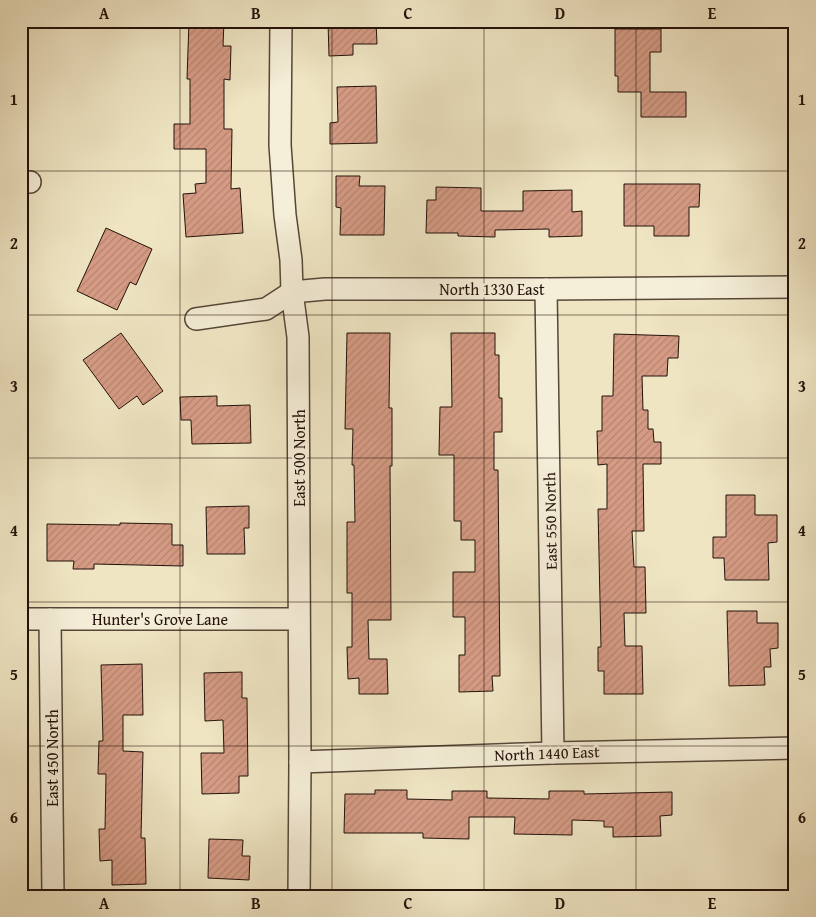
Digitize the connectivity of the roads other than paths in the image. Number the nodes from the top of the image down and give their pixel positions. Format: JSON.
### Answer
{"nodes":[{"id":1,"x":280,"y":21,"type":"edge"},
{"id":2,"x":795,"y":287,"type":"edge"},
{"id":3,"x":546,"y":289,"type":"junction"},
{"id":4,"x":292,"y":292,"type":"junction"},
{"id":5,"x":196,"y":319,"type":"dead end"},
{"id":6,"x":21,"y":619,"type":"edge"},
{"id":7,"x":50,"y":619,"type":"junction"},
{"id":8,"x":299,"y":619,"type":"junction"},
{"id":9,"x":795,"y":748,"type":"edge"},
{"id":10,"x":553,"y":753,"type":"junction"},
{"id":11,"x":300,"y":762,"type":"junction"},
{"id":12,"x":53,"y":896,"type":"edge"},
{"id":13,"x":299,"y":896,"type":"edge"}],
"edges":[{"from":1,"to":4,"type":"street","name":"East 500 North"},
{"from":2,"to":3,"type":"street","name":"North 1330 East"},
{"from":3,"to":4,"type":"street","name":"North 1330 East"},
{"from":3,"to":10,"type":"street","name":"East 550 North"},
{"from":4,"to":5,"type":"street","name":"North 1330 East"},
{"from":4,"to":8,"type":"street","name":"East 500 North"},
{"from":6,"to":7,"type":"street","name":"Hunter's Grove Lane"},
{"from":7,"to":8,"type":"street","name":"Hunter's Grove Lane"},
{"from":7,"to":12,"type":"street","name":"East 450 North"},
{"from":8,"to":11,"type":"street","name":"East 500 North"},
{"from":9,"to":10,"type":"street","name":"North 1440 East"},
{"from":10,"to":11,"type":"street","name":"North 1440 East"},
{"from":11,"to":13,"type":"street","name":"East 500 North"}]}
